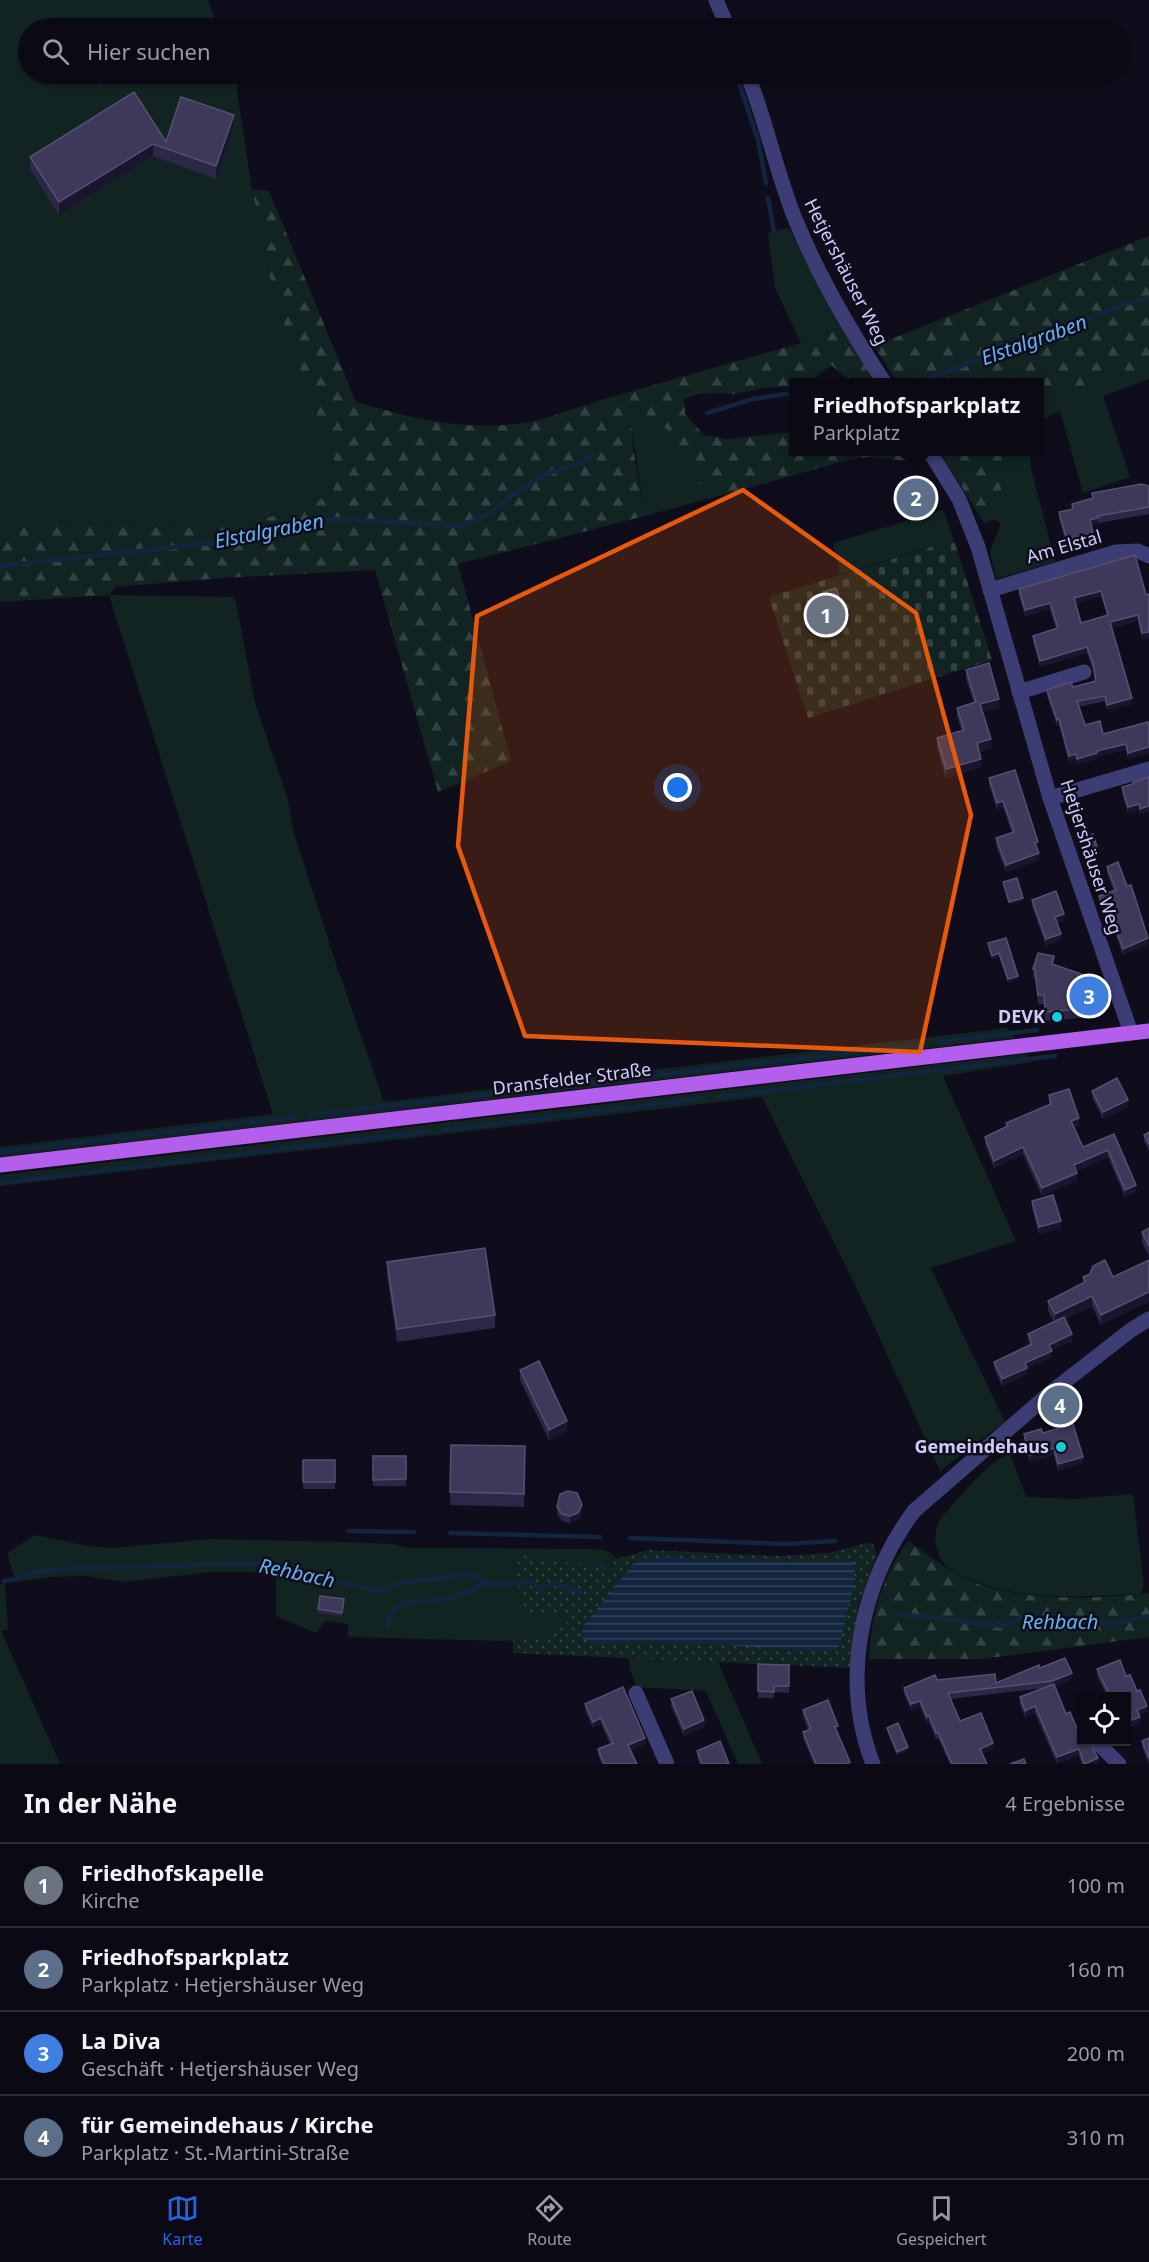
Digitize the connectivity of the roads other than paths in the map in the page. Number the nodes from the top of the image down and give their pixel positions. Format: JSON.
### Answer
{"nodes":[{"id":1,"x":716,"y":0,"type":"edge"},
{"id":2,"x":724,"y":18,"type":"edge"},
{"id":3,"x":751,"y":84,"type":"edge"},
{"id":4,"x":882,"y":378,"type":"edge"},
{"id":5,"x":932,"y":456,"type":"edge"},
{"id":6,"x":1149,"y":555,"type":"edge"},
{"id":7,"x":990,"y":590,"type":"junction"},
{"id":8,"x":1084,"y":672,"type":"dead end"},
{"id":9,"x":1019,"y":692,"type":"junction"},
{"id":10,"x":1149,"y":769,"type":"edge"},
{"id":11,"x":1050,"y":798,"type":"junction"},
{"id":12,"x":1149,"y":1031,"type":"edge"},
{"id":13,"x":1131,"y":1033,"type":"junction"},
{"id":14,"x":0,"y":1166,"type":"edge"},
{"id":15,"x":1149,"y":1319,"type":"edge"},
{"id":16,"x":636,"y":1693,"type":"dead end"},
{"id":17,"x":1101,"y":1746,"type":"edge"},
{"id":18,"x":667,"y":1764,"type":"edge"},
{"id":19,"x":873,"y":1764,"type":"edge"},
{"id":20,"x":1119,"y":1764,"type":"edge"}],
"edges":[{"from":1,"to":2,"type":"street"},
{"from":3,"to":4,"type":"street","name":"Hetjershäuser Weg"},
{"from":5,"to":7,"type":"street","name":"Hetjershäuser Weg"},
{"from":6,"to":7,"type":"street","name":"Am Elstal"},
{"from":7,"to":9,"type":"street","name":"Hetjershäuser Weg"},
{"from":8,"to":9,"type":"street"},
{"from":9,"to":11,"type":"street","name":"Hetjershäuser Weg"},
{"from":10,"to":11,"type":"street"},
{"from":11,"to":13,"type":"street","name":"Hetjershäuser Weg"},
{"from":12,"to":13,"type":"main road","name":"Dransfelder Straße"},
{"from":13,"to":14,"type":"main road","name":"Dransfelder Straße"},
{"from":15,"to":19,"type":"street"},
{"from":16,"to":18,"type":"street"},
{"from":17,"to":20,"type":"street"}]}
